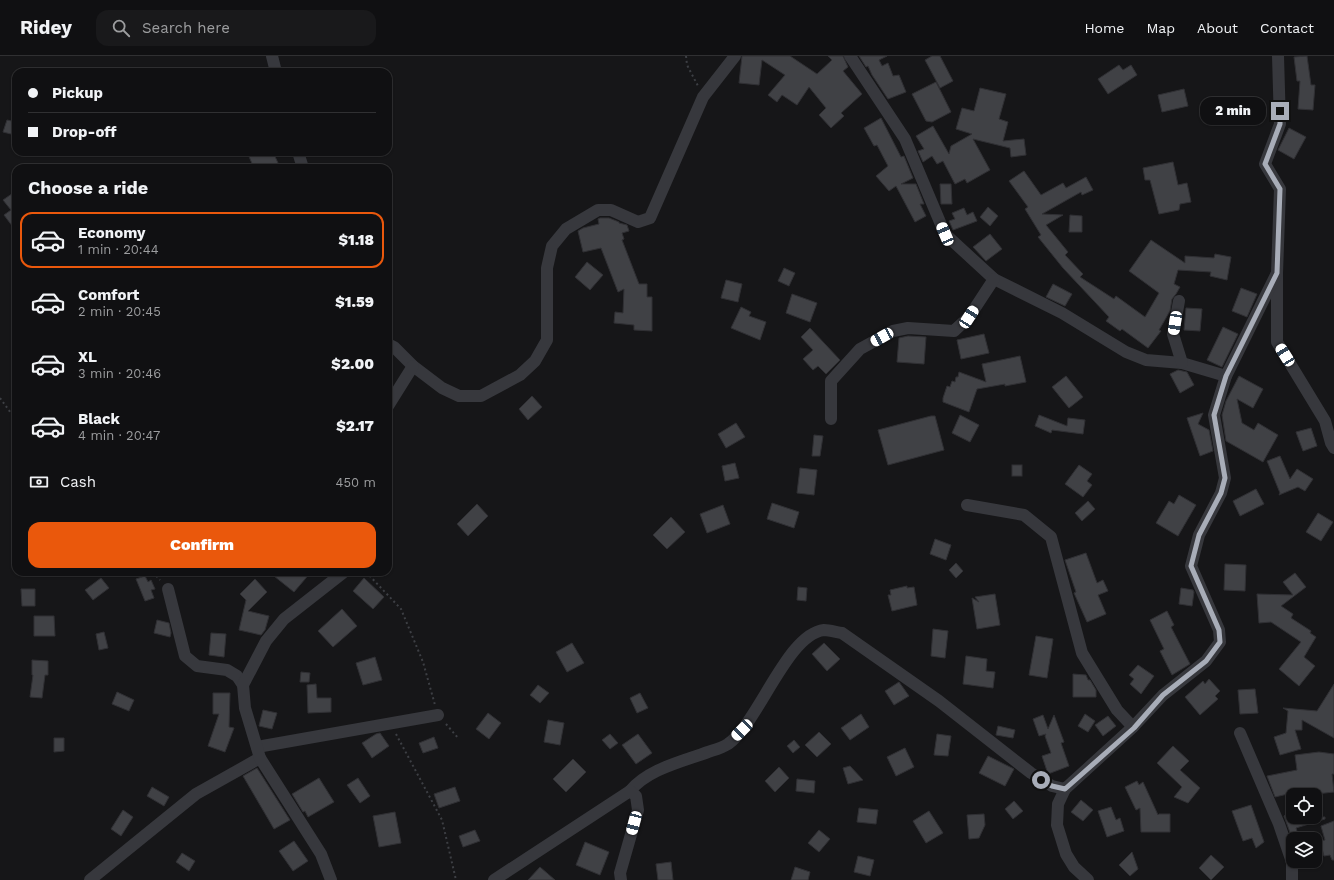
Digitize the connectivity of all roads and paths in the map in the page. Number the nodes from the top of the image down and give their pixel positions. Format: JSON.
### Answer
{"nodes":[{"id":1,"x":272,"y":56,"type":"edge"},
{"id":2,"x":686,"y":56,"type":"edge"},
{"id":3,"x":735,"y":56,"type":"edge"},
{"id":4,"x":850,"y":56,"type":"edge"},
{"id":5,"x":1278,"y":56,"type":"edge"},
{"id":6,"x":275,"y":68,"type":"edge"},
{"id":7,"x":703,"y":97,"type":"junction"},
{"id":8,"x":1277,"y":273,"type":"junction"},
{"id":9,"x":994,"y":279,"type":"junction"},
{"id":10,"x":1179,"y":301,"type":"dead end"},
{"id":11,"x":392,"y":346,"type":"edge"},
{"id":12,"x":1182,"y":363,"type":"junction"},
{"id":13,"x":413,"y":366,"type":"junction"},
{"id":14,"x":1226,"y":376,"type":"junction"},
{"id":15,"x":0,"y":398,"type":"edge"},
{"id":16,"x":392,"y":400,"type":"edge"},
{"id":17,"x":12,"y":414,"type":"edge"},
{"id":18,"x":831,"y":419,"type":"dead end"},
{"id":19,"x":1325,"y":421,"type":"junction"},
{"id":20,"x":1334,"y":430,"type":"edge"},
{"id":21,"x":1334,"y":448,"type":"edge"},
{"id":22,"x":967,"y":505,"type":"dead end"},
{"id":23,"x":339,"y":576,"type":"edge"},
{"id":24,"x":370,"y":576,"type":"edge"},
{"id":25,"x":168,"y":589,"type":"dead end"},
{"id":26,"x":243,"y":685,"type":"junction"},
{"id":27,"x":438,"y":715,"type":"junction"},
{"id":28,"x":390,"y":724,"type":"junction"},
{"id":29,"x":1134,"y":728,"type":"junction"},
{"id":30,"x":1240,"y":733,"type":"dead end"},
{"id":31,"x":459,"y":739,"type":"dead end"},
{"id":32,"x":256,"y":747,"type":"junction"},
{"id":33,"x":260,"y":758,"type":"junction"},
{"id":34,"x":1065,"y":789,"type":"junction"},
{"id":35,"x":630,"y":791,"type":"junction"},
{"id":36,"x":90,"y":880,"type":"edge"},
{"id":37,"x":331,"y":880,"type":"edge"},
{"id":38,"x":456,"y":880,"type":"edge"},
{"id":39,"x":494,"y":880,"type":"edge"},
{"id":40,"x":621,"y":880,"type":"edge"},
{"id":41,"x":1088,"y":880,"type":"edge"},
{"id":42,"x":1292,"y":880,"type":"edge"}],
"edges":[{"from":1,"to":6,"type":"street"},
{"from":2,"to":7,"type":"path"},
{"from":3,"to":7,"type":"street"},
{"from":4,"to":9,"type":"street"},
{"from":5,"to":8,"type":"street"},
{"from":7,"to":13,"type":"street"},
{"from":8,"to":14,"type":"street"},
{"from":8,"to":19,"type":"street"},
{"from":9,"to":12,"type":"street"},
{"from":9,"to":18,"type":"street"},
{"from":10,"to":12,"type":"street"},
{"from":11,"to":13,"type":"street"},
{"from":12,"to":14,"type":"street"},
{"from":13,"to":16,"type":"street"},
{"from":14,"to":29,"type":"street"},
{"from":15,"to":17,"type":"path"},
{"from":19,"to":20,"type":"street"},
{"from":19,"to":21,"type":"street"},
{"from":22,"to":29,"type":"street"},
{"from":23,"to":26,"type":"street"},
{"from":24,"to":27,"type":"path"},
{"from":25,"to":26,"type":"street"},
{"from":26,"to":32,"type":"street"},
{"from":27,"to":28,"type":"street"},
{"from":27,"to":31,"type":"path"},
{"from":28,"to":32,"type":"street"},
{"from":28,"to":38,"type":"path"},
{"from":29,"to":34,"type":"street"},
{"from":30,"to":42,"type":"street"},
{"from":32,"to":33,"type":"street"},
{"from":33,"to":36,"type":"street"},
{"from":33,"to":37,"type":"street"},
{"from":34,"to":35,"type":"street"},
{"from":34,"to":41,"type":"street"},
{"from":35,"to":39,"type":"street"},
{"from":35,"to":40,"type":"street"}]}
